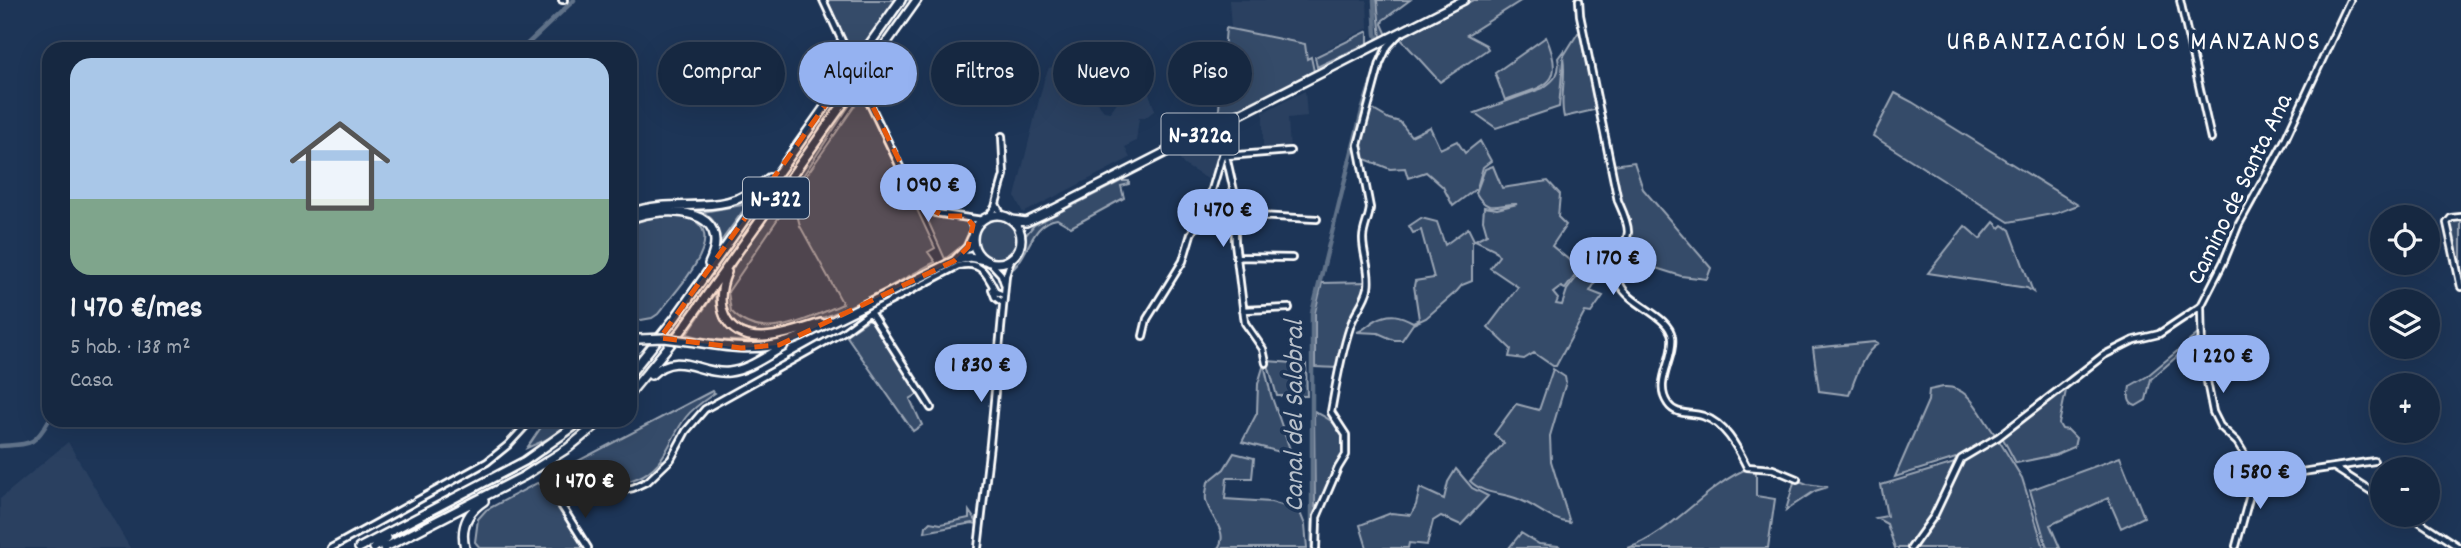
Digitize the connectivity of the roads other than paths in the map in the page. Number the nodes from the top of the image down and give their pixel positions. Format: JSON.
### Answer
{"nodes":[{"id":1,"x":823,"y":0,"type":"edge"},
{"id":2,"x":901,"y":0,"type":"edge"},
{"id":3,"x":917,"y":0,"type":"edge"},
{"id":4,"x":1464,"y":0,"type":"edge"},
{"id":5,"x":1578,"y":0,"type":"edge"},
{"id":6,"x":2180,"y":0,"type":"edge"},
{"id":7,"x":2350,"y":0,"type":"edge"},
{"id":8,"x":1399,"y":33,"type":"junction"},
{"id":9,"x":1219,"y":124,"type":"junction"},
{"id":10,"x":1002,"y":136,"type":"dead end"},
{"id":11,"x":2211,"y":139,"type":"dead end"},
{"id":12,"x":1224,"y":149,"type":"junction"},
{"id":13,"x":792,"y":151,"type":"junction"},
{"id":14,"x":1290,"y":151,"type":"dead end"},
{"id":15,"x":1226,"y":156,"type":"junction"},
{"id":16,"x":996,"y":203,"type":"junction"},
{"id":17,"x":637,"y":211,"type":"edge"},
{"id":18,"x":1235,"y":215,"type":"junction"},
{"id":19,"x":1002,"y":216,"type":"junction"},
{"id":20,"x":637,"y":217,"type":"edge"},
{"id":21,"x":2461,"y":217,"type":"edge"},
{"id":22,"x":969,"y":218,"type":"junction"},
{"id":23,"x":985,"y":219,"type":"junction"},
{"id":24,"x":1317,"y":219,"type":"dead end"},
{"id":25,"x":1012,"y":220,"type":"junction"},
{"id":26,"x":1030,"y":221,"type":"junction"},
{"id":27,"x":974,"y":232,"type":"junction"},
{"id":28,"x":1020,"y":242,"type":"junction"},
{"id":29,"x":1012,"y":257,"type":"junction"},
{"id":30,"x":1236,"y":257,"type":"junction"},
{"id":31,"x":733,"y":258,"type":"junction"},
{"id":32,"x":1292,"y":258,"type":"dead end"},
{"id":33,"x":954,"y":261,"type":"junction"},
{"id":34,"x":987,"y":261,"type":"junction"},
{"id":35,"x":991,"y":281,"type":"junction"},
{"id":36,"x":2461,"y":287,"type":"edge"},
{"id":37,"x":1005,"y":288,"type":"junction"},
{"id":38,"x":692,"y":292,"type":"junction"},
{"id":39,"x":1004,"y":295,"type":"junction"},
{"id":40,"x":1003,"y":303,"type":"junction"},
{"id":41,"x":2201,"y":306,"type":"junction"},
{"id":42,"x":1289,"y":308,"type":"dead end"},
{"id":43,"x":1243,"y":310,"type":"junction"},
{"id":44,"x":851,"y":312,"type":"junction"},
{"id":45,"x":870,"y":312,"type":"junction"},
{"id":46,"x":1143,"y":336,"type":"dead end"},
{"id":47,"x":800,"y":337,"type":"junction"},
{"id":48,"x":637,"y":339,"type":"edge"},
{"id":49,"x":1266,"y":363,"type":"dead end"},
{"id":50,"x":637,"y":366,"type":"edge"},
{"id":51,"x":637,"y":386,"type":"edge"},
{"id":52,"x":637,"y":388,"type":"edge"},
{"id":53,"x":931,"y":408,"type":"dead end"},
{"id":54,"x":525,"y":427,"type":"edge"},
{"id":55,"x":573,"y":427,"type":"edge"},
{"id":56,"x":593,"y":427,"type":"edge"},
{"id":57,"x":2370,"y":462,"type":"edge"},
{"id":58,"x":2334,"y":467,"type":"junction"},
{"id":59,"x":2256,"y":473,"type":"junction"},
{"id":60,"x":1797,"y":479,"type":"dead end"},
{"id":61,"x":501,"y":488,"type":"junction"},
{"id":62,"x":2370,"y":490,"type":"edge"},
{"id":63,"x":408,"y":524,"type":"junction"},
{"id":64,"x":2428,"y":527,"type":"edge"},
{"id":65,"x":2236,"y":546,"type":"dead end"},
{"id":66,"x":331,"y":548,"type":"edge"},
{"id":67,"x":359,"y":548,"type":"edge"},
{"id":68,"x":374,"y":548,"type":"edge"},
{"id":69,"x":384,"y":548,"type":"edge"},
{"id":70,"x":465,"y":548,"type":"edge"},
{"id":71,"x":588,"y":548,"type":"edge"},
{"id":72,"x":978,"y":548,"type":"edge"},
{"id":73,"x":1316,"y":548,"type":"edge"},
{"id":74,"x":1911,"y":548,"type":"edge"},
{"id":75,"x":2460,"y":548,"type":"edge"}],
"edges":[{"from":1,"to":22,"type":"street","bridge":true},
{"from":2,"to":13,"type":"highway","number":"N-322"},
{"from":3,"to":31,"type":"highway","number":"N-322"},
{"from":4,"to":8,"type":"highway","number":"N-322a"},
{"from":5,"to":60,"type":"street"},
{"from":6,"to":11,"type":"street"},
{"from":7,"to":41,"type":"street","name":"Camino de Santa Ana"},
{"from":8,"to":9,"type":"highway","number":"N-322a"},
{"from":8,"to":73,"type":"street"},
{"from":9,"to":12,"type":"street"},
{"from":9,"to":26,"type":"highway","number":"N-322a"},
{"from":10,"to":16,"type":"street"},
{"from":12,"to":15,"type":"street"},
{"from":12,"to":46,"type":"street"},
{"from":13,"to":17,"type":"highway"},
{"from":13,"to":38,"type":"highway","number":"N-322"},
{"from":14,"to":15,"type":"street"},
{"from":15,"to":18,"type":"street"},
{"from":16,"to":19,"type":"street"},
{"from":16,"to":23,"type":"street"},
{"from":18,"to":24,"type":"street"},
{"from":18,"to":30,"type":"street"},
{"from":19,"to":23,"type":"highway"},
{"from":19,"to":25,"type":"highway"},
{"from":20,"to":38,"type":"highway"},
{"from":21,"to":36,"type":"street"},
{"from":22,"to":23,"type":"street"},
{"from":22,"to":27,"type":"street"},
{"from":23,"to":27,"type":"highway"},
{"from":25,"to":26,"type":"highway"},
{"from":25,"to":28,"type":"highway"},
{"from":26,"to":28,"type":"highway"},
{"from":27,"to":33,"type":"highway"},
{"from":27,"to":34,"type":"highway"},
{"from":28,"to":29,"type":"highway"},
{"from":29,"to":34,"type":"highway"},
{"from":29,"to":37,"type":"street"},
{"from":30,"to":32,"type":"street"},
{"from":30,"to":43,"type":"street"},
{"from":31,"to":44,"type":"highway"},
{"from":31,"to":51,"type":"highway","number":"N-322"},
{"from":33,"to":34,"type":"highway"},
{"from":33,"to":44,"type":"highway"},
{"from":34,"to":37,"type":"street"},
{"from":35,"to":39,"type":"street"},
{"from":35,"to":40,"type":"street"},
{"from":35,"to":45,"type":"street"},
{"from":37,"to":39,"type":"street"},
{"from":38,"to":50,"type":"highway","number":"N-322"},
{"from":39,"to":40,"type":"street"},
{"from":40,"to":72,"type":"street"},
{"from":41,"to":59,"type":"street"},
{"from":41,"to":74,"type":"street","name":"Camino de Santa Ana"},
{"from":42,"to":43,"type":"street"},
{"from":43,"to":49,"type":"street"},
{"from":44,"to":47,"type":"highway"},
{"from":45,"to":53,"type":"street"},
{"from":45,"to":71,"type":"street"},
{"from":47,"to":48,"type":"highway","bridge":true},
{"from":47,"to":52,"type":"highway"},
{"from":54,"to":66,"type":"street"},
{"from":55,"to":63,"type":"highway"},
{"from":56,"to":61,"type":"highway"},
{"from":57,"to":58,"type":"street"},
{"from":58,"to":59,"type":"street"},
{"from":58,"to":62,"type":"street"},
{"from":59,"to":65,"type":"street"},
{"from":61,"to":69,"type":"highway"},
{"from":61,"to":70,"type":"highway"},
{"from":63,"to":67,"type":"highway"},
{"from":63,"to":68,"type":"highway"},
{"from":64,"to":75,"type":"street"}]}
